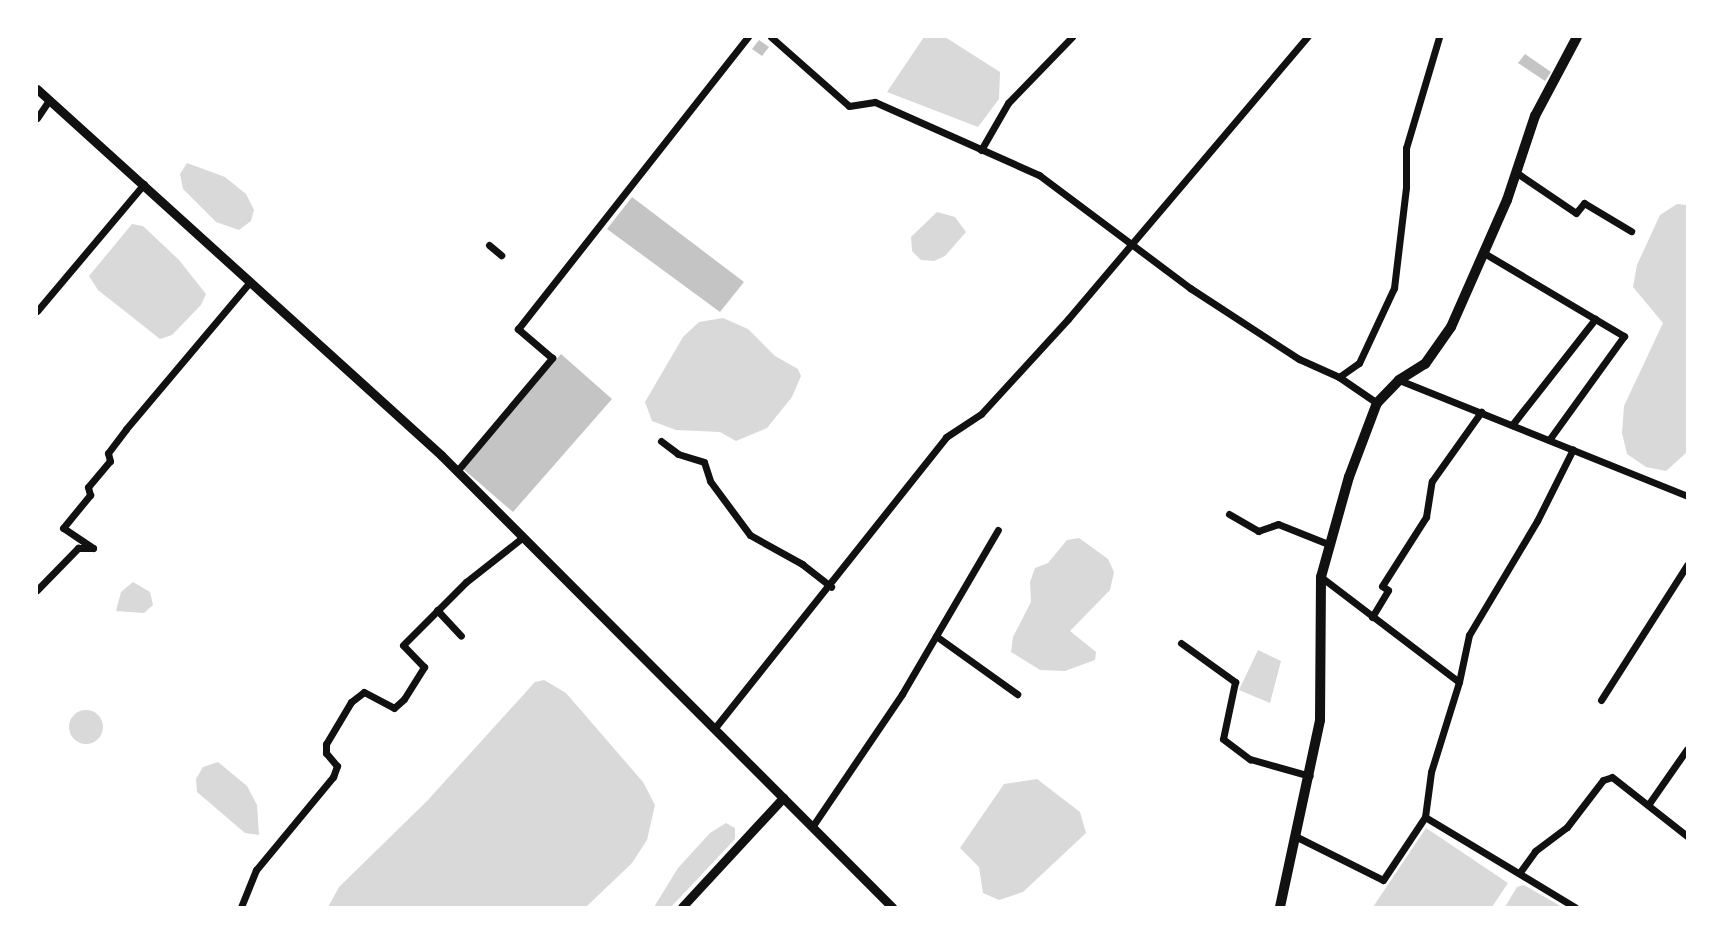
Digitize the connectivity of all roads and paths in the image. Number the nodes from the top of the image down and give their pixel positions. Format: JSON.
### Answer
{"nodes":[{"id":1,"x":748,"y":37,"type":"edge"},
{"id":2,"x":771,"y":37,"type":"edge"},
{"id":3,"x":1072,"y":37,"type":"edge"},
{"id":4,"x":1307,"y":37,"type":"edge"},
{"id":5,"x":1439,"y":37,"type":"edge"},
{"id":6,"x":1577,"y":37,"type":"edge"},
{"id":7,"x":37,"y":89,"type":"edge"},
{"id":8,"x":49,"y":100,"type":"junction"},
{"id":9,"x":37,"y":118,"type":"edge"},
{"id":10,"x":981,"y":150,"type":"junction"},
{"id":11,"x":1517,"y":173,"type":"junction"},
{"id":12,"x":144,"y":184,"type":"junction"},
{"id":13,"x":1631,"y":231,"type":"dead end"},
{"id":14,"x":1130,"y":243,"type":"junction"},
{"id":15,"x":489,"y":245,"type":"dead end"},
{"id":16,"x":1484,"y":253,"type":"junction"},
{"id":17,"x":501,"y":255,"type":"dead end"},
{"id":18,"x":249,"y":283,"type":"junction"},
{"id":19,"x":37,"y":311,"type":"edge"},
{"id":20,"x":1595,"y":319,"type":"junction"},
{"id":21,"x":1339,"y":377,"type":"junction"},
{"id":22,"x":1399,"y":380,"type":"junction"},
{"id":23,"x":1377,"y":403,"type":"junction"},
{"id":24,"x":1480,"y":412,"type":"junction"},
{"id":25,"x":1512,"y":425,"type":"junction"},
{"id":26,"x":661,"y":440,"type":"dead end"},
{"id":27,"x":1549,"y":440,"type":"junction"},
{"id":28,"x":1573,"y":449,"type":"junction"},
{"id":29,"x":457,"y":471,"type":"junction"},
{"id":30,"x":1687,"y":496,"type":"edge"},
{"id":31,"x":1229,"y":514,"type":"dead end"},
{"id":32,"x":998,"y":530,"type":"dead end"},
{"id":33,"x":522,"y":538,"type":"junction"},
{"id":34,"x":1328,"y":544,"type":"junction"},
{"id":35,"x":1687,"y":565,"type":"edge"},
{"id":36,"x":1321,"y":577,"type":"junction"},
{"id":37,"x":831,"y":587,"type":"junction"},
{"id":38,"x":37,"y":590,"type":"edge"},
{"id":39,"x":437,"y":610,"type":"junction"},
{"id":40,"x":1372,"y":617,"type":"junction"},
{"id":41,"x":461,"y":636,"type":"dead end"},
{"id":42,"x":936,"y":636,"type":"junction"},
{"id":43,"x":1181,"y":643,"type":"dead end"},
{"id":44,"x":1459,"y":682,"type":"junction"},
{"id":45,"x":1017,"y":694,"type":"dead end"},
{"id":46,"x":1601,"y":700,"type":"dead end"},
{"id":47,"x":714,"y":729,"type":"junction"},
{"id":48,"x":1687,"y":749,"type":"edge"},
{"id":49,"x":1310,"y":776,"type":"junction"},
{"id":50,"x":783,"y":798,"type":"junction"},
{"id":51,"x":1648,"y":805,"type":"junction"},
{"id":52,"x":1424,"y":817,"type":"junction"},
{"id":53,"x":812,"y":827,"type":"junction"},
{"id":54,"x":1687,"y":836,"type":"edge"},
{"id":55,"x":1297,"y":837,"type":"junction"},
{"id":56,"x":1520,"y":872,"type":"junction"},
{"id":57,"x":242,"y":907,"type":"edge"},
{"id":58,"x":682,"y":907,"type":"edge"},
{"id":59,"x":892,"y":907,"type":"edge"},
{"id":60,"x":1280,"y":907,"type":"edge"},
{"id":61,"x":1575,"y":907,"type":"edge"}],
"edges":[{"from":1,"to":29,"type":"street"},
{"from":2,"to":10,"type":"street"},
{"from":3,"to":10,"type":"street"},
{"from":4,"to":14,"type":"street"},
{"from":5,"to":21,"type":"street"},
{"from":6,"to":11,"type":"main road"},
{"from":7,"to":8,"type":"street"},
{"from":8,"to":9,"type":"street"},
{"from":8,"to":12,"type":"street"},
{"from":10,"to":14,"type":"street"},
{"from":11,"to":13,"type":"street"},
{"from":11,"to":16,"type":"main road"},
{"from":12,"to":18,"type":"street"},
{"from":12,"to":19,"type":"street"},
{"from":14,"to":21,"type":"street"},
{"from":14,"to":37,"type":"street"},
{"from":15,"to":17,"type":"street"},
{"from":16,"to":20,"type":"street"},
{"from":16,"to":22,"type":"main road"},
{"from":18,"to":29,"type":"street"},
{"from":18,"to":38,"type":"street"},
{"from":20,"to":25,"type":"street"},
{"from":20,"to":27,"type":"street"},
{"from":21,"to":23,"type":"street"},
{"from":22,"to":23,"type":"main road"},
{"from":22,"to":24,"type":"street"},
{"from":23,"to":34,"type":"main road"},
{"from":24,"to":25,"type":"street"},
{"from":24,"to":40,"type":"street"},
{"from":25,"to":27,"type":"street"},
{"from":26,"to":37,"type":"street"},
{"from":27,"to":28,"type":"street"},
{"from":28,"to":30,"type":"street"},
{"from":28,"to":44,"type":"street"},
{"from":29,"to":33,"type":"street"},
{"from":31,"to":34,"type":"street"},
{"from":32,"to":42,"type":"street"},
{"from":33,"to":39,"type":"street"},
{"from":33,"to":47,"type":"street"},
{"from":34,"to":36,"type":"main road"},
{"from":35,"to":46,"type":"street"},
{"from":36,"to":40,"type":"street"},
{"from":36,"to":49,"type":"main road"},
{"from":37,"to":47,"type":"street"},
{"from":39,"to":41,"type":"street"},
{"from":39,"to":57,"type":"street"},
{"from":40,"to":44,"type":"street"},
{"from":42,"to":45,"type":"street"},
{"from":42,"to":53,"type":"street"},
{"from":43,"to":49,"type":"street"},
{"from":44,"to":52,"type":"street"},
{"from":47,"to":50,"type":"street"},
{"from":48,"to":51,"type":"street"},
{"from":49,"to":55,"type":"main road"},
{"from":50,"to":53,"type":"street"},
{"from":50,"to":58,"type":"street"},
{"from":51,"to":54,"type":"street"},
{"from":51,"to":56,"type":"street"},
{"from":52,"to":55,"type":"street"},
{"from":52,"to":56,"type":"street"},
{"from":53,"to":59,"type":"street"},
{"from":55,"to":60,"type":"main road"},
{"from":56,"to":61,"type":"street"}]}
